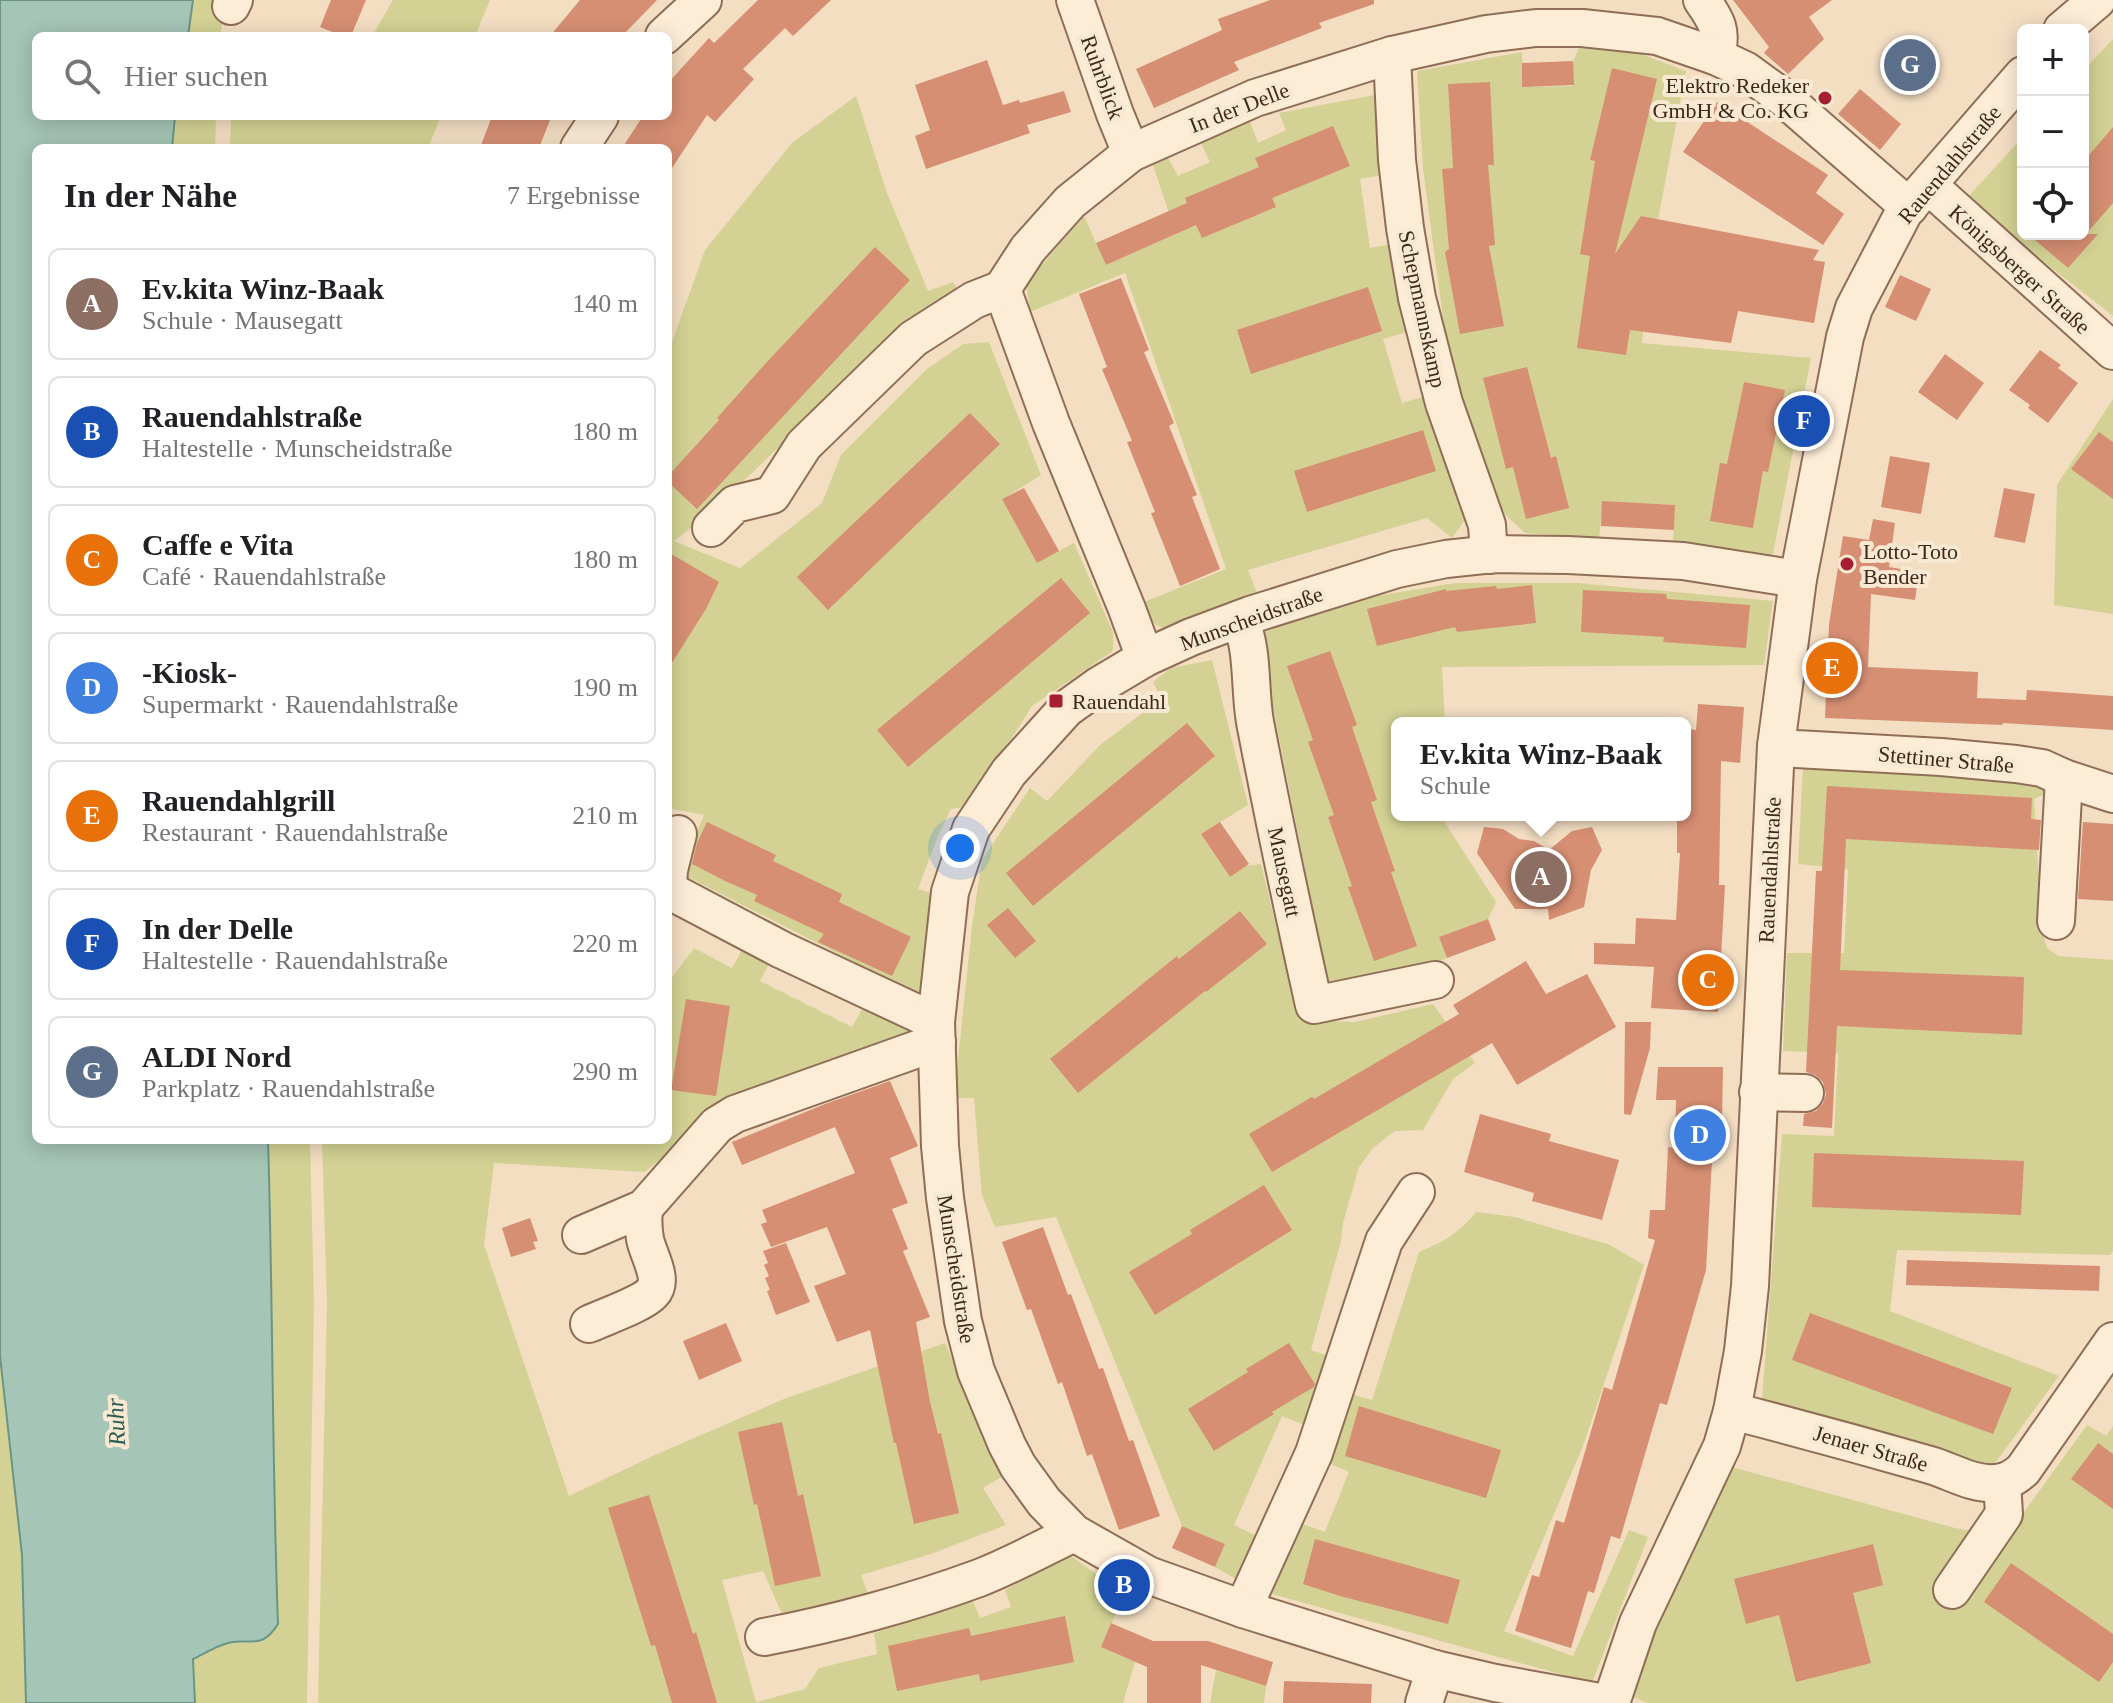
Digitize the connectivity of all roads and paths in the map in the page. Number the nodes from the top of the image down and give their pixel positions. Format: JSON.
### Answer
{"nodes":[{"id":1,"x":703,"y":0,"type":"edge"},
{"id":2,"x":1075,"y":0,"type":"edge"},
{"id":3,"x":1702,"y":0,"type":"edge"},
{"id":4,"x":668,"y":32,"type":"edge"},
{"id":5,"x":1392,"y":55,"type":"junction"},
{"id":6,"x":1715,"y":56,"type":"junction"},
{"id":7,"x":2017,"y":82,"type":"edge"},
{"id":8,"x":597,"y":120,"type":"edge"},
{"id":9,"x":582,"y":144,"type":"edge"},
{"id":10,"x":1131,"y":153,"type":"junction"},
{"id":11,"x":1918,"y":196,"type":"junction"},
{"id":12,"x":1002,"y":289,"type":"junction"},
{"id":13,"x":2113,"y":351,"type":"edge"},
{"id":14,"x":711,"y":528,"type":"dead end"},
{"id":15,"x":1489,"y":555,"type":"junction"},
{"id":16,"x":1798,"y":579,"type":"junction"},
{"id":17,"x":1240,"y":619,"type":"junction"},
{"id":18,"x":1145,"y":658,"type":"junction"},
{"id":19,"x":1776,"y":746,"type":"junction"},
{"id":20,"x":2064,"y":778,"type":"junction"},
{"id":21,"x":2113,"y":794,"type":"edge"},
{"id":22,"x":678,"y":834,"type":"dead end"},
{"id":23,"x":672,"y":858,"type":"edge"},
{"id":24,"x":672,"y":891,"type":"edge"},
{"id":25,"x":2056,"y":921,"type":"dead end"},
{"id":26,"x":1435,"y":980,"type":"dead end"},
{"id":27,"x":936,"y":1032,"type":"junction"},
{"id":28,"x":1758,"y":1092,"type":"junction"},
{"id":29,"x":1805,"y":1093,"type":"dead end"},
{"id":30,"x":1416,"y":1192,"type":"dead end"},
{"id":31,"x":644,"y":1208,"type":"junction"},
{"id":32,"x":581,"y":1235,"type":"dead end"},
{"id":33,"x":589,"y":1324,"type":"dead end"},
{"id":34,"x":2113,"y":1341,"type":"edge"},
{"id":35,"x":1732,"y":1411,"type":"junction"},
{"id":36,"x":2006,"y":1481,"type":"junction"},
{"id":37,"x":1074,"y":1533,"type":"junction"},
{"id":38,"x":1952,"y":1590,"type":"dead end"},
{"id":39,"x":1243,"y":1609,"type":"junction"},
{"id":40,"x":764,"y":1637,"type":"dead end"},
{"id":41,"x":1435,"y":1669,"type":"junction"},
{"id":42,"x":1424,"y":1703,"type":"edge"},
{"id":43,"x":1608,"y":1703,"type":"edge"}],
"edges":[{"from":1,"to":4,"type":"street"},
{"from":2,"to":10,"type":"street","name":"Ruhrblick"},
{"from":3,"to":6,"type":"street"},
{"from":5,"to":6,"type":"street","name":"In der Delle"},
{"from":5,"to":10,"type":"street","name":"In der Delle"},
{"from":5,"to":15,"type":"street","name":"Schepmannskamp"},
{"from":6,"to":11,"type":"street","name":"In der Delle"},
{"from":7,"to":11,"type":"street","name":"Rauendahlstraße"},
{"from":8,"to":9,"type":"street"},
{"from":10,"to":12,"type":"street","name":"In der Delle"},
{"from":11,"to":13,"type":"street","name":"Königsberger Straße"},
{"from":11,"to":16,"type":"street","name":"Rauendahlstraße"},
{"from":12,"to":14,"type":"street"},
{"from":12,"to":18,"type":"street"},
{"from":15,"to":16,"type":"street","name":"Munscheidstraße"},
{"from":15,"to":17,"type":"street","name":"Munscheidstraße"},
{"from":16,"to":19,"type":"street","name":"Rauendahlstraße"},
{"from":17,"to":18,"type":"street","name":"Munscheidstraße"},
{"from":17,"to":26,"type":"street","name":"Mausegatt"},
{"from":18,"to":27,"type":"street","name":"Munscheidstraße"},
{"from":19,"to":20,"type":"street","name":"Stettiner Straße"},
{"from":19,"to":28,"type":"street","name":"Rauendahlstraße"},
{"from":20,"to":21,"type":"street","name":"Stettiner Straße"},
{"from":20,"to":25,"type":"street"},
{"from":22,"to":23,"type":"street"},
{"from":24,"to":27,"type":"street"},
{"from":27,"to":31,"type":"street"},
{"from":27,"to":37,"type":"street","name":"Munscheidstraße"},
{"from":28,"to":29,"type":"street"},
{"from":28,"to":35,"type":"street","name":"Rauendahlstraße"},
{"from":30,"to":39,"type":"street"},
{"from":31,"to":32,"type":"street"},
{"from":31,"to":33,"type":"street"},
{"from":34,"to":36,"type":"street"},
{"from":35,"to":36,"type":"street","name":"Jenaer Straße"},
{"from":35,"to":43,"type":"street","name":"Rauendahlstraße"},
{"from":36,"to":38,"type":"street"},
{"from":37,"to":39,"type":"street","name":"Munscheidstraße"},
{"from":37,"to":40,"type":"street"},
{"from":39,"to":41,"type":"street","name":"Munscheidstraße"},
{"from":41,"to":42,"type":"street"},
{"from":41,"to":43,"type":"street","name":"Munscheidstraße"}]}
